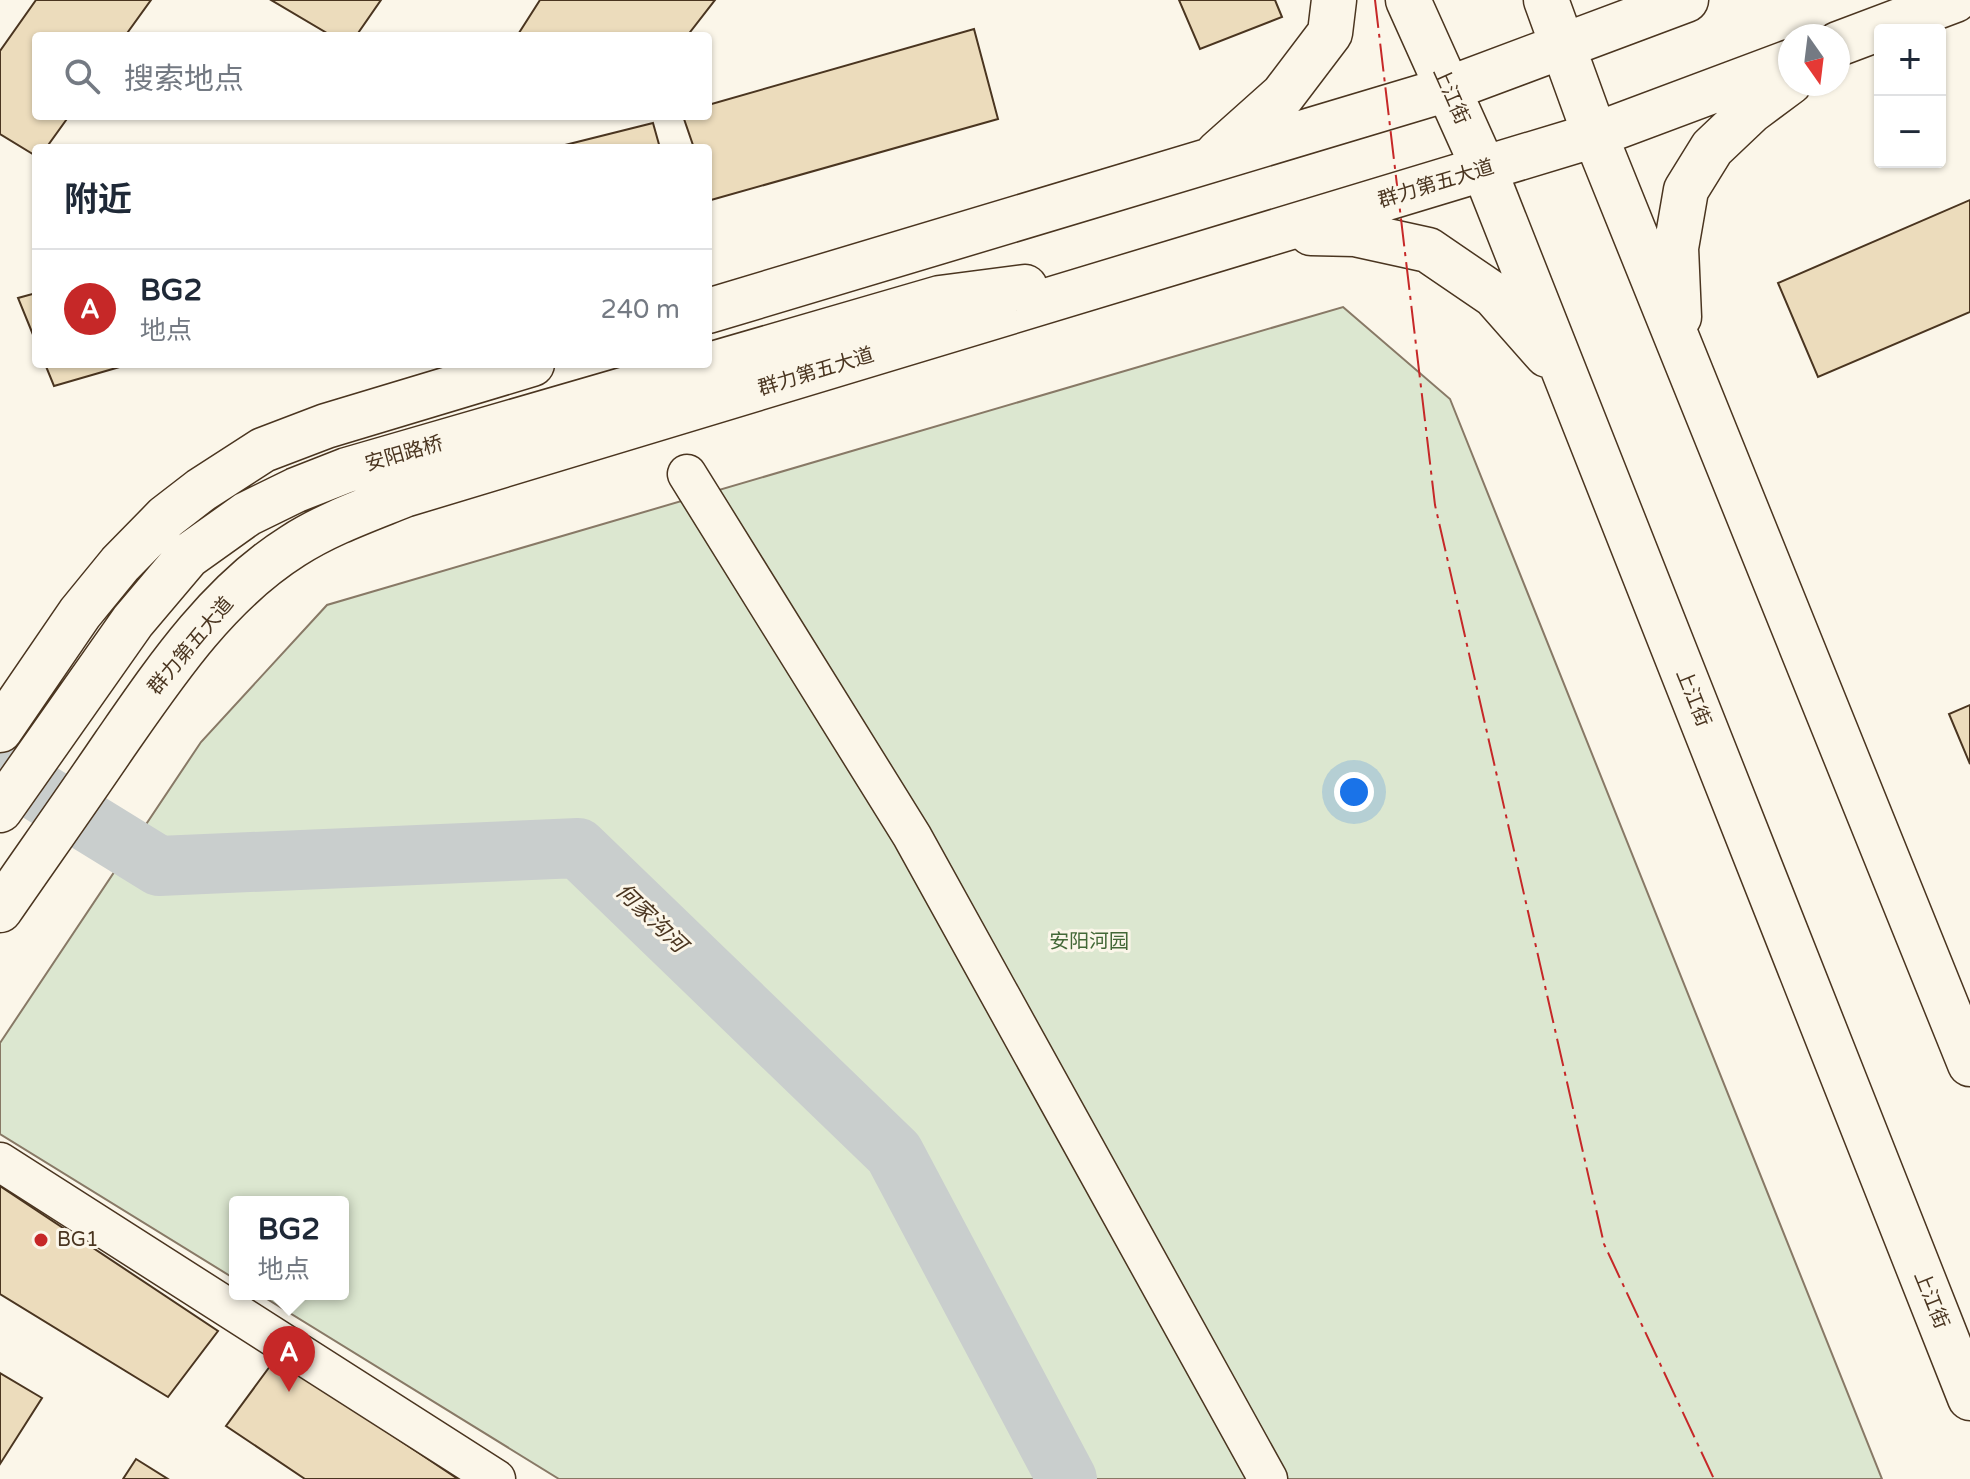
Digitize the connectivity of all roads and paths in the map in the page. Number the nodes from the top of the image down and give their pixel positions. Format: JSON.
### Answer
{"nodes":[{"id":1,"x":1334,"y":0,"type":"edge"},
{"id":2,"x":1408,"y":0,"type":"edge"},
{"id":3,"x":1546,"y":0,"type":"edge"},
{"id":4,"x":1686,"y":0,"type":"edge"},
{"id":5,"x":1955,"y":0,"type":"edge"},
{"id":6,"x":1850,"y":40,"type":"edge"},
{"id":7,"x":1564,"y":46,"type":"junction"},
{"id":8,"x":1778,"y":66,"type":"edge"},
{"id":9,"x":1448,"y":89,"type":"junction"},
{"id":10,"x":1778,"y":91,"type":"edge"},
{"id":11,"x":1595,"y":135,"type":"junction"},
{"id":12,"x":1209,"y":161,"type":"junction"},
{"id":13,"x":1484,"y":169,"type":"junction"},
{"id":14,"x":1280,"y":232,"type":"junction"},
{"id":15,"x":1151,"y":272,"type":"junction"},
{"id":16,"x":712,"y":310,"type":"edge"},
{"id":17,"x":1681,"y":347,"type":"junction"},
{"id":18,"x":712,"y":364,"type":"edge"},
{"id":19,"x":519,"y":368,"type":"edge"},
{"id":20,"x":699,"y":368,"type":"edge"},
{"id":21,"x":1567,"y":378,"type":"junction"},
{"id":22,"x":687,"y":474,"type":"dead end"},
{"id":23,"x":0,"y":730,"type":"edge"},
{"id":24,"x":0,"y":810,"type":"edge"},
{"id":25,"x":0,"y":910,"type":"edge"},
{"id":26,"x":1970,"y":1064,"type":"edge"},
{"id":27,"x":0,"y":1162,"type":"edge"},
{"id":28,"x":1970,"y":1398,"type":"edge"},
{"id":29,"x":496,"y":1479,"type":"edge"},
{"id":30,"x":1268,"y":1479,"type":"edge"}],
"edges":[{"from":1,"to":12,"type":"main road"},
{"from":2,"to":9,"type":"main road","name":"上江街"},
{"from":3,"to":7,"type":"main road"},
{"from":4,"to":7,"type":"main road"},
{"from":5,"to":6,"type":"main road"},
{"from":7,"to":9,"type":"main road"},
{"from":7,"to":11,"type":"main road"},
{"from":8,"to":11,"type":"main road","name":"群力第五大道"},
{"from":9,"to":12,"type":"main road"},
{"from":9,"to":13,"type":"main road","name":"上江街"},
{"from":10,"to":17,"type":"main road"},
{"from":11,"to":13,"type":"main road","name":"群力第五大道"},
{"from":11,"to":17,"type":"main road"},
{"from":12,"to":16,"type":"main road"},
{"from":13,"to":14,"type":"main road","name":"群力第五大道"},
{"from":13,"to":21,"type":"main road","name":"上江街"},
{"from":14,"to":15,"type":"main road","name":"群力第五大道"},
{"from":14,"to":21,"type":"main road"},
{"from":15,"to":18,"type":"main road","name":"安阳路桥"},
{"from":15,"to":25,"type":"main road","name":"群力第五大道"},
{"from":17,"to":26,"type":"main road"},
{"from":19,"to":23,"type":"main road"},
{"from":20,"to":24,"type":"main road","name":"安阳路桥"},
{"from":21,"to":28,"type":"main road","name":"上江街"},
{"from":22,"to":30,"type":"lane"},
{"from":27,"to":29,"type":"lane"}]}
